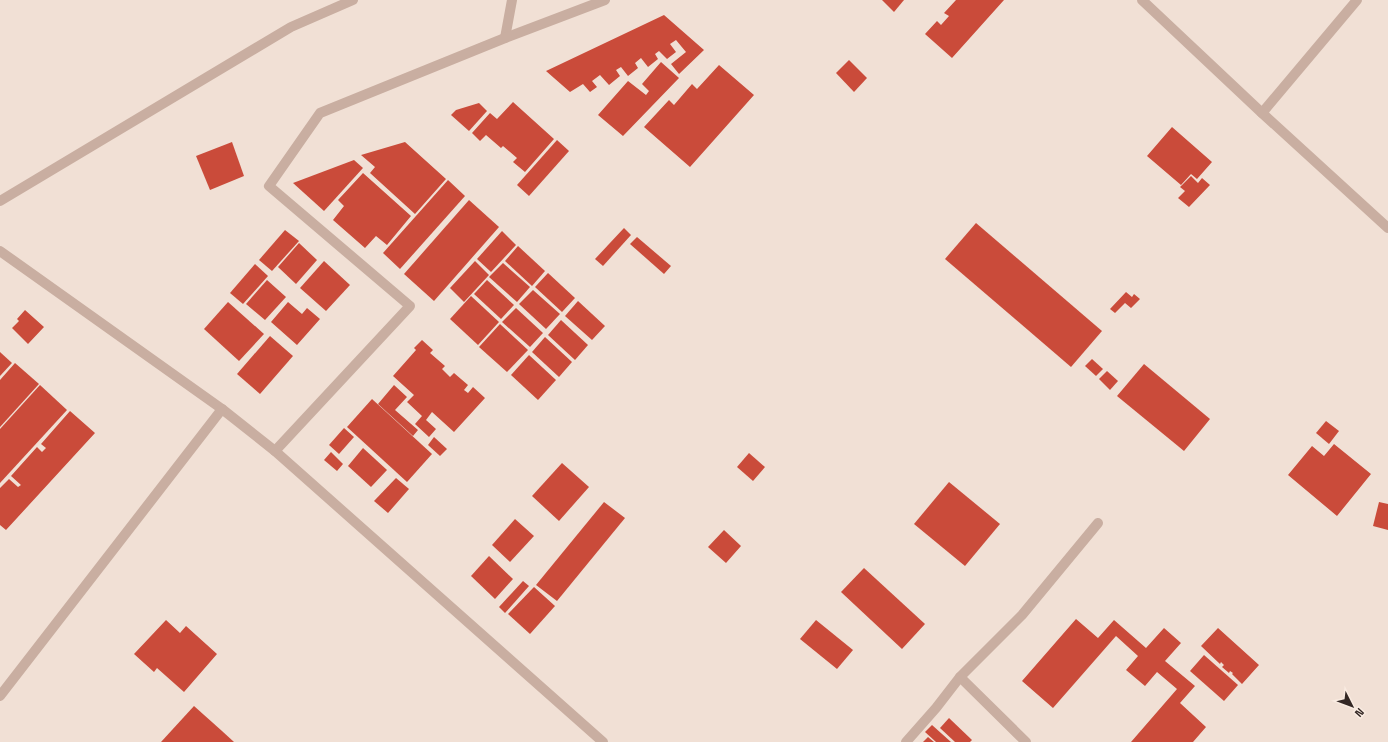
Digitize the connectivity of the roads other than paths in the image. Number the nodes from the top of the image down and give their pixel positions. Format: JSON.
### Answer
{"nodes":[{"id":1,"x":354,"y":0,"type":"edge"},
{"id":2,"x":512,"y":0,"type":"edge"},
{"id":3,"x":605,"y":0,"type":"edge"},
{"id":4,"x":1142,"y":0,"type":"edge"},
{"id":5,"x":1357,"y":0,"type":"edge"},
{"id":6,"x":505,"y":38,"type":"junction"},
{"id":7,"x":1262,"y":113,"type":"junction"},
{"id":8,"x":0,"y":201,"type":"edge"},
{"id":9,"x":1388,"y":228,"type":"edge"},
{"id":10,"x":0,"y":252,"type":"edge"},
{"id":11,"x":222,"y":409,"type":"junction"},
{"id":12,"x":275,"y":451,"type":"junction"},
{"id":13,"x":1098,"y":523,"type":"dead end"},
{"id":14,"x":960,"y":677,"type":"junction"},
{"id":15,"x":0,"y":696,"type":"edge"},
{"id":16,"x":603,"y":742,"type":"edge"},
{"id":17,"x":906,"y":742,"type":"edge"},
{"id":18,"x":1026,"y":742,"type":"edge"}],
"edges":[{"from":1,"to":8,"type":"street"},
{"from":2,"to":6,"type":"street"},
{"from":3,"to":6,"type":"street"},
{"from":4,"to":7,"type":"street"},
{"from":5,"to":7,"type":"street"},
{"from":6,"to":12,"type":"street"},
{"from":7,"to":9,"type":"street"},
{"from":10,"to":11,"type":"street"},
{"from":11,"to":12,"type":"street"},
{"from":11,"to":15,"type":"street"},
{"from":12,"to":16,"type":"street"},
{"from":13,"to":14,"type":"street"},
{"from":14,"to":17,"type":"street"},
{"from":14,"to":18,"type":"street"}]}
